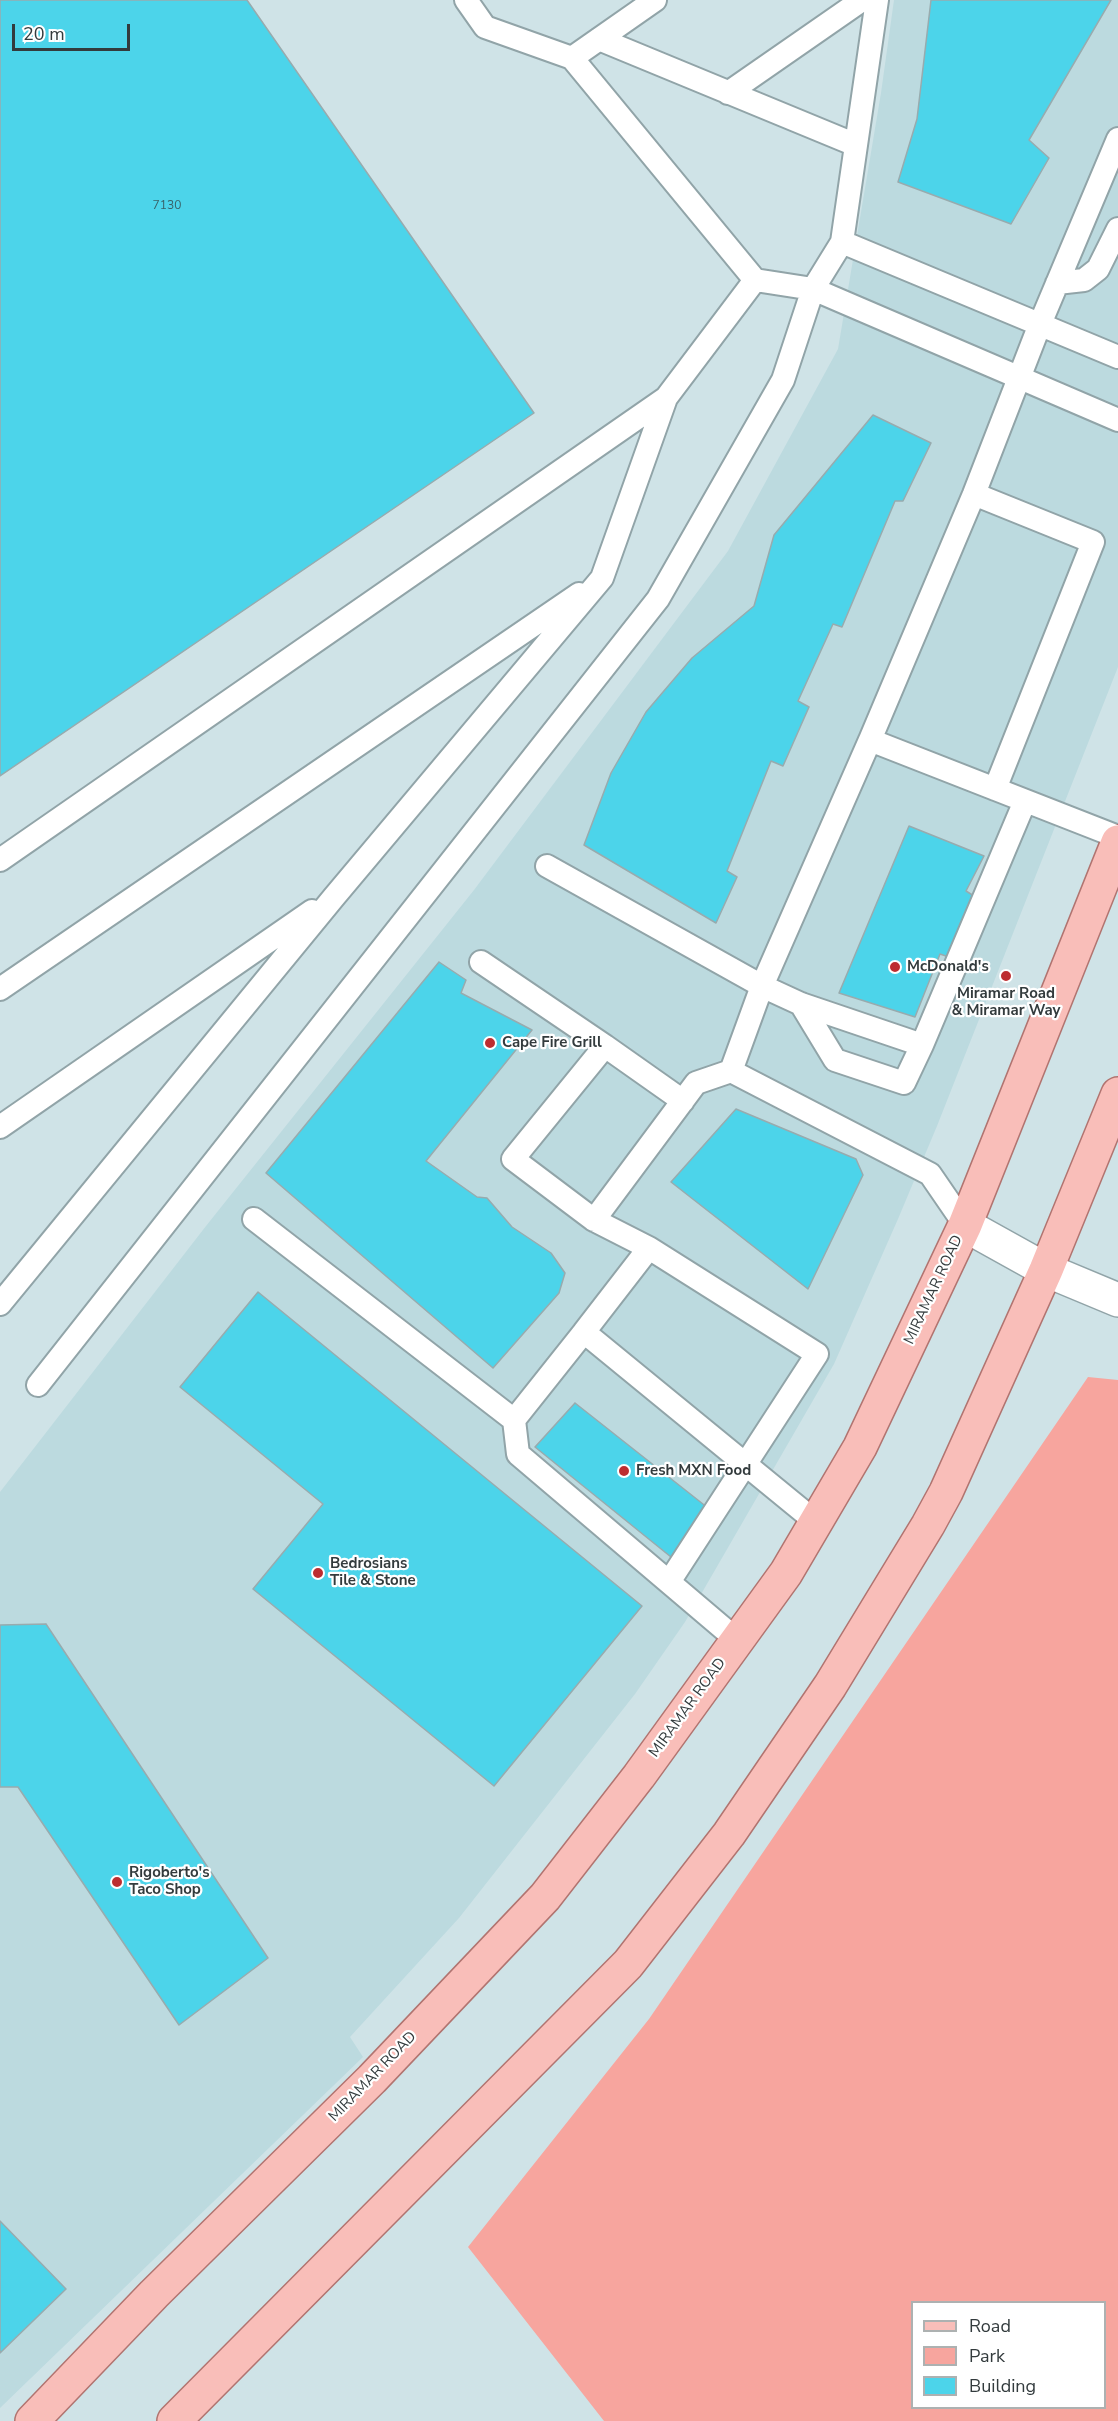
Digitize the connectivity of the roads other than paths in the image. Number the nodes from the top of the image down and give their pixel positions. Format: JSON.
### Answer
{"nodes":[{"id":1,"x":466,"y":0,"type":"edge"},
{"id":2,"x":655,"y":0,"type":"edge"},
{"id":3,"x":862,"y":0,"type":"edge"},
{"id":4,"x":877,"y":0,"type":"edge"},
{"id":5,"x":599,"y":39,"type":"junction"},
{"id":6,"x":572,"y":58,"type":"junction"},
{"id":7,"x":728,"y":93,"type":"junction"},
{"id":8,"x":1118,"y":139,"type":"edge"},
{"id":9,"x":856,"y":145,"type":"junction"},
{"id":10,"x":1118,"y":229,"type":"edge"},
{"id":11,"x":842,"y":242,"type":"junction"},
{"id":12,"x":755,"y":280,"type":"junction"},
{"id":13,"x":1058,"y":283,"type":"junction"},
{"id":14,"x":813,"y":290,"type":"junction"},
{"id":15,"x":1040,"y":324,"type":"junction"},
{"id":16,"x":1118,"y":357,"type":"edge"},
{"id":17,"x":1019,"y":378,"type":"junction"},
{"id":18,"x":666,"y":398,"type":"junction"},
{"id":19,"x":1118,"y":420,"type":"edge"},
{"id":20,"x":974,"y":494,"type":"junction"},
{"id":21,"x":602,"y":578,"type":"junction"},
{"id":22,"x":870,"y":740,"type":"junction"},
{"id":23,"x":995,"y":789,"type":"junction"},
{"id":24,"x":1025,"y":801,"type":"junction"},
{"id":25,"x":1118,"y":837,"type":"edge"},
{"id":26,"x":1118,"y":842,"type":"edge"},
{"id":27,"x":0,"y":860,"type":"edge"},
{"id":28,"x":547,"y":866,"type":"dead end"},
{"id":29,"x":333,"y":897,"type":"junction"},
{"id":30,"x":481,"y":962,"type":"dead end"},
{"id":31,"x":762,"y":986,"type":"junction"},
{"id":32,"x":0,"y":989,"type":"edge"},
{"id":33,"x":801,"y":1004,"type":"junction"},
{"id":34,"x":604,"y":1046,"type":"junction"},
{"id":35,"x":922,"y":1046,"type":"junction"},
{"id":36,"x":731,"y":1071,"type":"junction"},
{"id":37,"x":1118,"y":1094,"type":"edge"},
{"id":38,"x":683,"y":1101,"type":"junction"},
{"id":39,"x":0,"y":1126,"type":"edge"},
{"id":40,"x":254,"y":1219,"type":"dead end"},
{"id":41,"x":594,"y":1220,"type":"junction"},
{"id":42,"x":965,"y":1225,"type":"junction"},
{"id":43,"x":649,"y":1248,"type":"junction"},
{"id":44,"x":1046,"y":1270,"type":"junction"},
{"id":45,"x":1118,"y":1300,"type":"edge"},
{"id":46,"x":0,"y":1304,"type":"edge"},
{"id":47,"x":584,"y":1332,"type":"junction"},
{"id":48,"x":38,"y":1385,"type":"dead end"},
{"id":49,"x":514,"y":1420,"type":"junction"},
{"id":50,"x":746,"y":1463,"type":"junction"},
{"id":51,"x":816,"y":1522,"type":"junction"},
{"id":52,"x":669,"y":1582,"type":"junction"},
{"id":53,"x":737,"y":1640,"type":"junction"},
{"id":54,"x":32,"y":2421,"type":"edge"},
{"id":55,"x":174,"y":2421,"type":"edge"}],
"edges":[{"from":1,"to":6,"type":"lane"},
{"from":2,"to":5,"type":"lane"},
{"from":3,"to":7,"type":"lane"},
{"from":4,"to":9,"type":"lane"},
{"from":5,"to":6,"type":"lane"},
{"from":5,"to":7,"type":"lane"},
{"from":6,"to":12,"type":"lane"},
{"from":7,"to":9,"type":"lane"},
{"from":8,"to":13,"type":"lane"},
{"from":9,"to":11,"type":"lane"},
{"from":10,"to":13,"type":"lane"},
{"from":11,"to":14,"type":"lane"},
{"from":11,"to":15,"type":"lane"},
{"from":12,"to":14,"type":"lane"},
{"from":12,"to":18,"type":"lane"},
{"from":13,"to":15,"type":"lane"},
{"from":14,"to":17,"type":"lane"},
{"from":14,"to":48,"type":"lane"},
{"from":15,"to":16,"type":"lane"},
{"from":15,"to":17,"type":"lane"},
{"from":17,"to":19,"type":"lane"},
{"from":17,"to":20,"type":"lane"},
{"from":18,"to":21,"type":"lane"},
{"from":18,"to":27,"type":"lane"},
{"from":20,"to":22,"type":"lane"},
{"from":20,"to":23,"type":"lane"},
{"from":21,"to":29,"type":"lane"},
{"from":21,"to":32,"type":"lane"},
{"from":22,"to":23,"type":"lane"},
{"from":22,"to":31,"type":"lane"},
{"from":23,"to":24,"type":"lane"},
{"from":24,"to":25,"type":"lane"},
{"from":24,"to":35,"type":"lane"},
{"from":26,"to":42,"type":"main road","name":"MIRAMAR ROAD"},
{"from":28,"to":31,"type":"lane"},
{"from":29,"to":39,"type":"lane"},
{"from":29,"to":46,"type":"lane"},
{"from":30,"to":34,"type":"lane"},
{"from":31,"to":33,"type":"lane"},
{"from":31,"to":36,"type":"lane"},
{"from":33,"to":35,"type":"lane"},
{"from":33,"to":35,"type":"lane"},
{"from":34,"to":38,"type":"lane"},
{"from":34,"to":41,"type":"lane"},
{"from":36,"to":38,"type":"lane"},
{"from":36,"to":42,"type":"lane"},
{"from":37,"to":44,"type":"main road"},
{"from":38,"to":41,"type":"lane"},
{"from":40,"to":49,"type":"lane"},
{"from":41,"to":43,"type":"lane"},
{"from":42,"to":44,"type":"street"},
{"from":42,"to":51,"type":"main road","name":"MIRAMAR ROAD"},
{"from":43,"to":47,"type":"lane"},
{"from":43,"to":50,"type":"lane"},
{"from":44,"to":45,"type":"street"},
{"from":44,"to":55,"type":"main road"},
{"from":47,"to":49,"type":"lane"},
{"from":47,"to":50,"type":"lane"},
{"from":49,"to":52,"type":"lane"},
{"from":50,"to":51,"type":"lane"},
{"from":50,"to":52,"type":"lane"},
{"from":51,"to":53,"type":"main road","name":"MIRAMAR ROAD"},
{"from":52,"to":53,"type":"lane"},
{"from":53,"to":54,"type":"main road","name":"MIRAMAR ROAD"}]}
